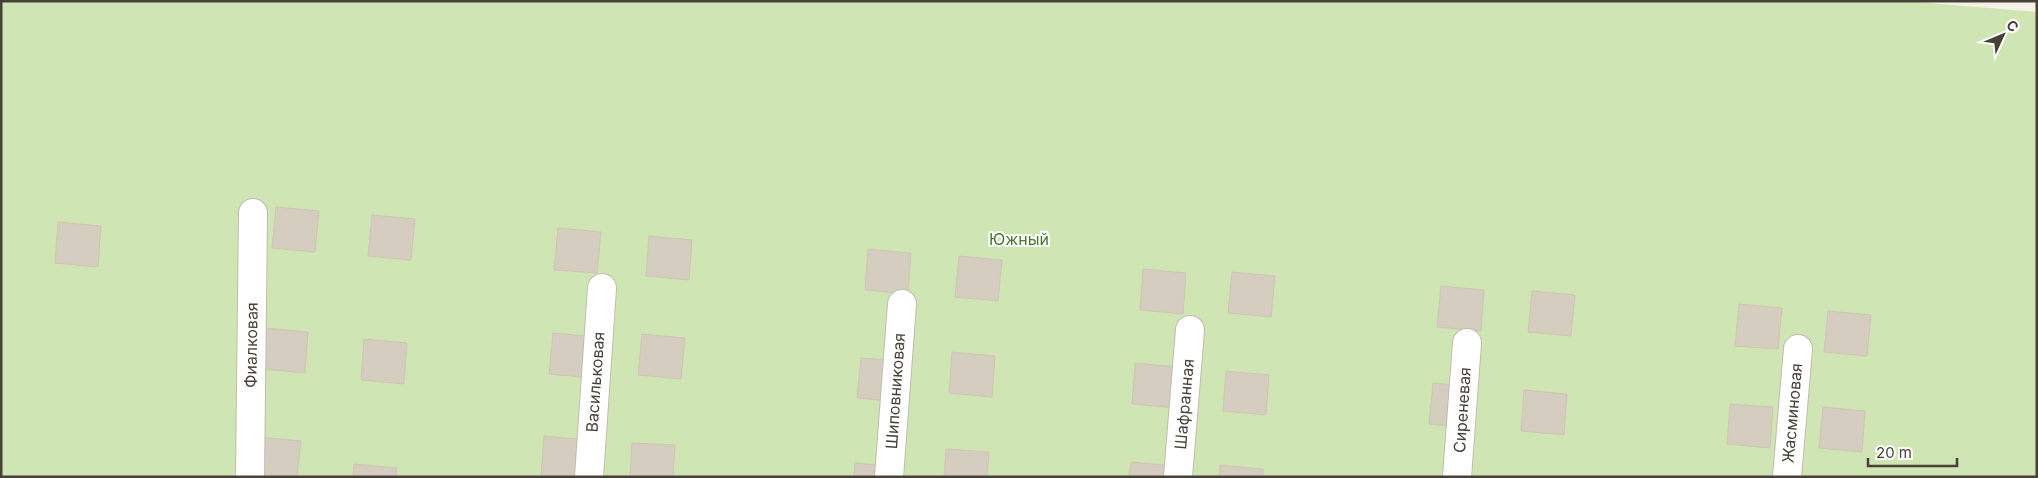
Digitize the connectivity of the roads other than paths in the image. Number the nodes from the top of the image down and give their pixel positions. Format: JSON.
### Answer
{"nodes":[{"id":1,"x":253,"y":213,"type":"dead end"},
{"id":2,"x":602,"y":288,"type":"dead end"},
{"id":3,"x":902,"y":304,"type":"dead end"},
{"id":4,"x":1190,"y":330,"type":"dead end"},
{"id":5,"x":1467,"y":343,"type":"dead end"},
{"id":6,"x":1798,"y":348,"type":"dead end"},
{"id":7,"x":250,"y":477,"type":"edge"},
{"id":8,"x":589,"y":477,"type":"edge"},
{"id":9,"x":888,"y":477,"type":"edge"},
{"id":10,"x":1178,"y":477,"type":"edge"},
{"id":11,"x":1457,"y":477,"type":"edge"},
{"id":12,"x":1787,"y":477,"type":"edge"}],
"edges":[{"from":1,"to":7,"type":"street","name":"Фиалковая"},
{"from":2,"to":8,"type":"street","name":"Васильковая"},
{"from":3,"to":9,"type":"street","name":"Шиповниковая"},
{"from":4,"to":10,"type":"street","name":"Шафранная"},
{"from":5,"to":11,"type":"street","name":"Сиреневая"},
{"from":6,"to":12,"type":"street","name":"Жасминовая"}]}
